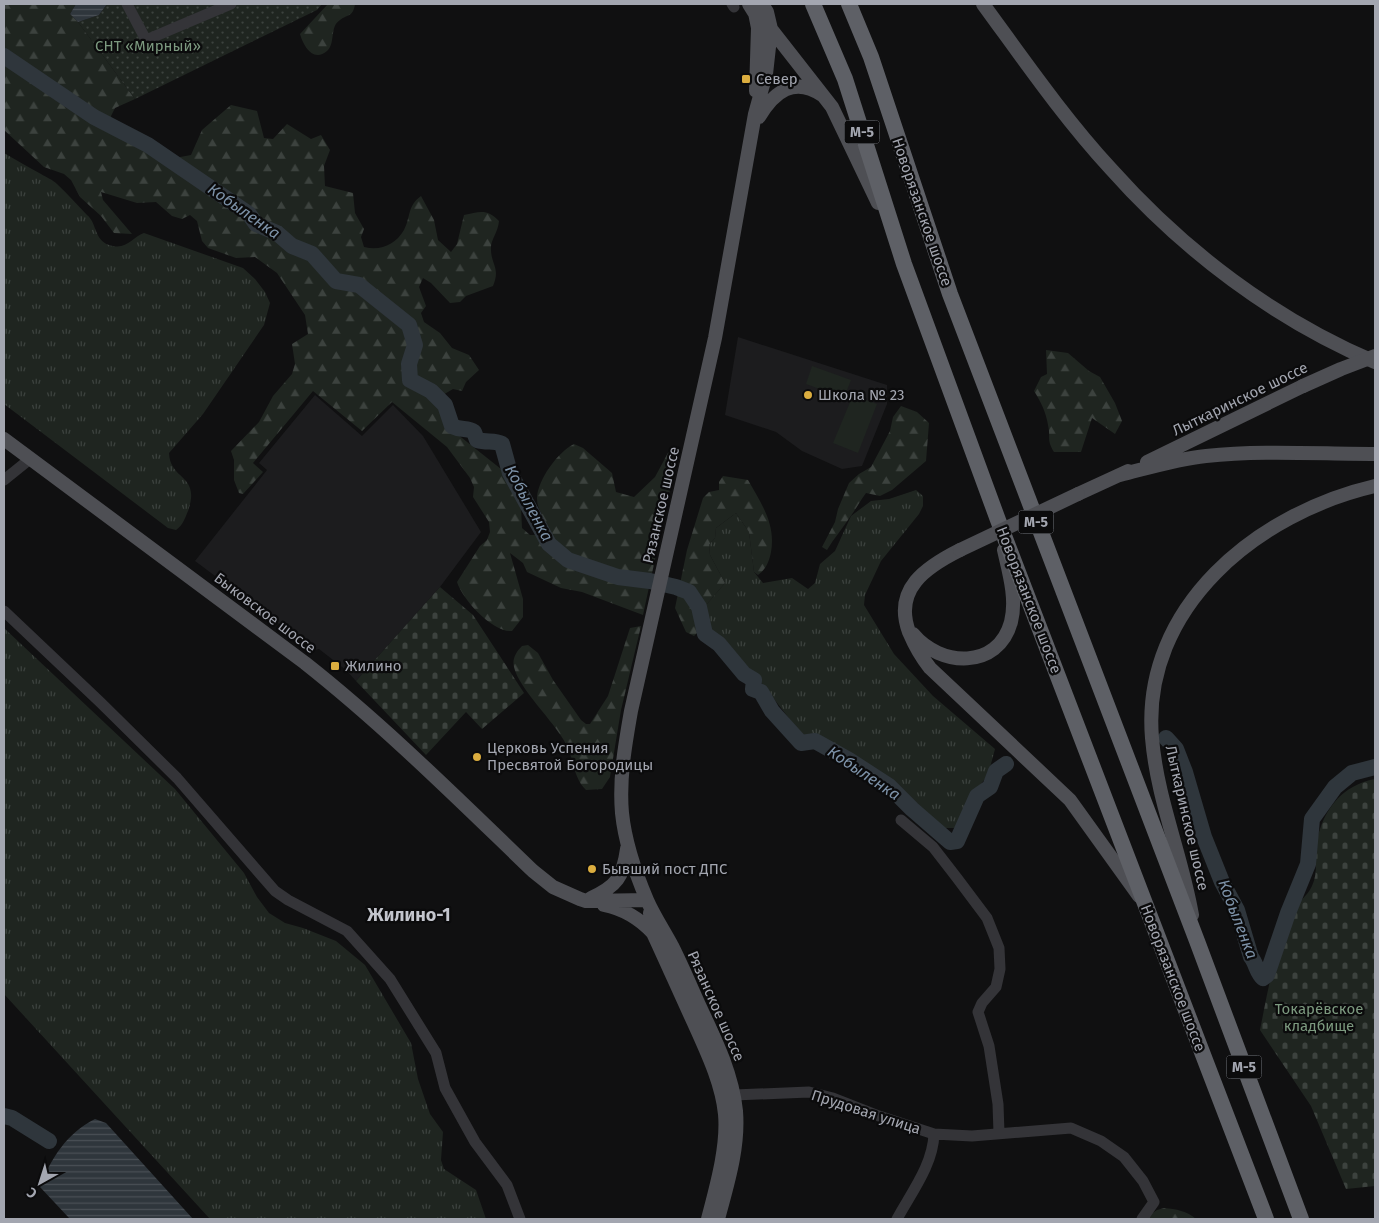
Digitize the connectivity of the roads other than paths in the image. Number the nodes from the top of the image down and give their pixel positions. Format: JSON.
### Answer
{"nodes":[{"id":1,"x":127,"y":4,"type":"edge"},
{"id":2,"x":231,"y":4,"type":"edge"},
{"id":3,"x":813,"y":4,"type":"edge"},
{"id":4,"x":848,"y":4,"type":"edge"},
{"id":5,"x":856,"y":4,"type":"edge"},
{"id":6,"x":984,"y":4,"type":"edge"},
{"id":7,"x":755,"y":7,"type":"edge"},
{"id":8,"x":771,"y":29,"type":"junction"},
{"id":9,"x":871,"y":57,"type":"junction"},
{"id":10,"x":824,"y":96,"type":"junction"},
{"id":11,"x":755,"y":114,"type":"junction"},
{"id":12,"x":751,"y":142,"type":"junction"},
{"id":13,"x":904,"y":264,"type":"junction"},
{"id":14,"x":1375,"y":356,"type":"edge"},
{"id":15,"x":1375,"y":362,"type":"edge"},
{"id":16,"x":4,"y":439,"type":"edge"},
{"id":17,"x":1375,"y":454,"type":"edge"},
{"id":18,"x":30,"y":459,"type":"junction"},
{"id":19,"x":1120,"y":475,"type":"junction"},
{"id":20,"x":4,"y":480,"type":"edge"},
{"id":21,"x":1375,"y":486,"type":"edge"},
{"id":22,"x":998,"y":520,"type":"junction"},
{"id":23,"x":4,"y":611,"type":"edge"},
{"id":24,"x":907,"y":627,"type":"junction"},
{"id":25,"x":901,"y":820,"type":"dead end"},
{"id":26,"x":628,"y":846,"type":"junction"},
{"id":27,"x":586,"y":900,"type":"junction"},
{"id":28,"x":647,"y":900,"type":"junction"},
{"id":29,"x":1144,"y":904,"type":"junction"},
{"id":30,"x":653,"y":933,"type":"junction"},
{"id":31,"x":1197,"y":941,"type":"junction"},
{"id":32,"x":734,"y":1095,"type":"junction"},
{"id":33,"x":999,"y":1133,"type":"junction"},
{"id":34,"x":934,"y":1134,"type":"junction"},
{"id":35,"x":520,"y":1219,"type":"edge"},
{"id":36,"x":708,"y":1219,"type":"edge"},
{"id":37,"x":718,"y":1219,"type":"edge"},
{"id":38,"x":897,"y":1219,"type":"edge"},
{"id":39,"x":1142,"y":1219,"type":"edge"},
{"id":40,"x":1266,"y":1219,"type":"edge"},
{"id":41,"x":1301,"y":1219,"type":"edge"}],
"edges":[{"from":1,"to":2,"type":"street"},
{"from":3,"to":13,"type":"highway","number":"М-5"},
{"from":4,"to":9,"type":"highway","number":"М-5"},
{"from":5,"to":9,"type":"main road"},
{"from":6,"to":15,"type":"main road"},
{"from":7,"to":8,"type":"main road","name":"Новорязанское шоссе","number":"М-5"},
{"from":7,"to":11,"type":"main road","name":"Рязанское шоссе"},
{"from":8,"to":10,"type":"main road","name":"Новорязанское шоссе","number":"М-5"},
{"from":8,"to":11,"type":"main road","name":"Рязанское шоссе"},
{"from":9,"to":31,"type":"highway","name":"Новорязанское шоссе","number":"М-5"},
{"from":10,"to":12,"type":"main road"},
{"from":10,"to":13,"type":"main road","name":"Новорязанское шоссе","number":"М-5"},
{"from":11,"to":12,"type":"main road","name":"Рязанское шоссе"},
{"from":12,"to":26,"type":"main road","name":"Рязанское шоссе"},
{"from":13,"to":22,"type":"highway","name":"Новорязанское шоссе","number":"М-5"},
{"from":14,"to":19,"type":"main road","name":"Лыткаринское шоссе","bridge":true},
{"from":16,"to":18,"type":"main road","name":"Быковское шоссе"},
{"from":17,"to":19,"type":"main road","name":"Лыткаринское шоссе"},
{"from":18,"to":20,"type":"street"},
{"from":18,"to":27,"type":"main road","name":"Быковское шоссе"},
{"from":19,"to":24,"type":"main road","name":"Лыткаринское шоссе","bridge":true},
{"from":21,"to":31,"type":"main road","name":"Лыткаринское шоссе"},
{"from":22,"to":24,"type":"main road"},
{"from":22,"to":29,"type":"highway","name":"Новорязанское шоссе","number":"М-5"},
{"from":23,"to":35,"type":"street"},
{"from":24,"to":29,"type":"main road","name":"Лыткаринское шоссе"},
{"from":25,"to":33,"type":"street"},
{"from":26,"to":27,"type":"main road"},
{"from":26,"to":28,"type":"main road","name":"Рязанское шоссе"},
{"from":27,"to":28,"type":"main road","name":"Быковское шоссе"},
{"from":27,"to":30,"type":"main road"},
{"from":28,"to":30,"type":"main road","name":"Рязанское шоссе"},
{"from":28,"to":32,"type":"main road","name":"Рязанское шоссе"},
{"from":29,"to":40,"type":"highway","name":"Новорязанское шоссе","number":"М-5"},
{"from":30,"to":36,"type":"main road","name":"Рязанское шоссе"},
{"from":31,"to":41,"type":"highway","name":"Новорязанское шоссе","number":"М-5"},
{"from":32,"to":34,"type":"street","name":"Прудовая улица"},
{"from":32,"to":37,"type":"main road","name":"Рязанское шоссе"},
{"from":33,"to":34,"type":"street"},
{"from":33,"to":39,"type":"street"},
{"from":34,"to":38,"type":"street","name":"Прудовая улица"}]}
